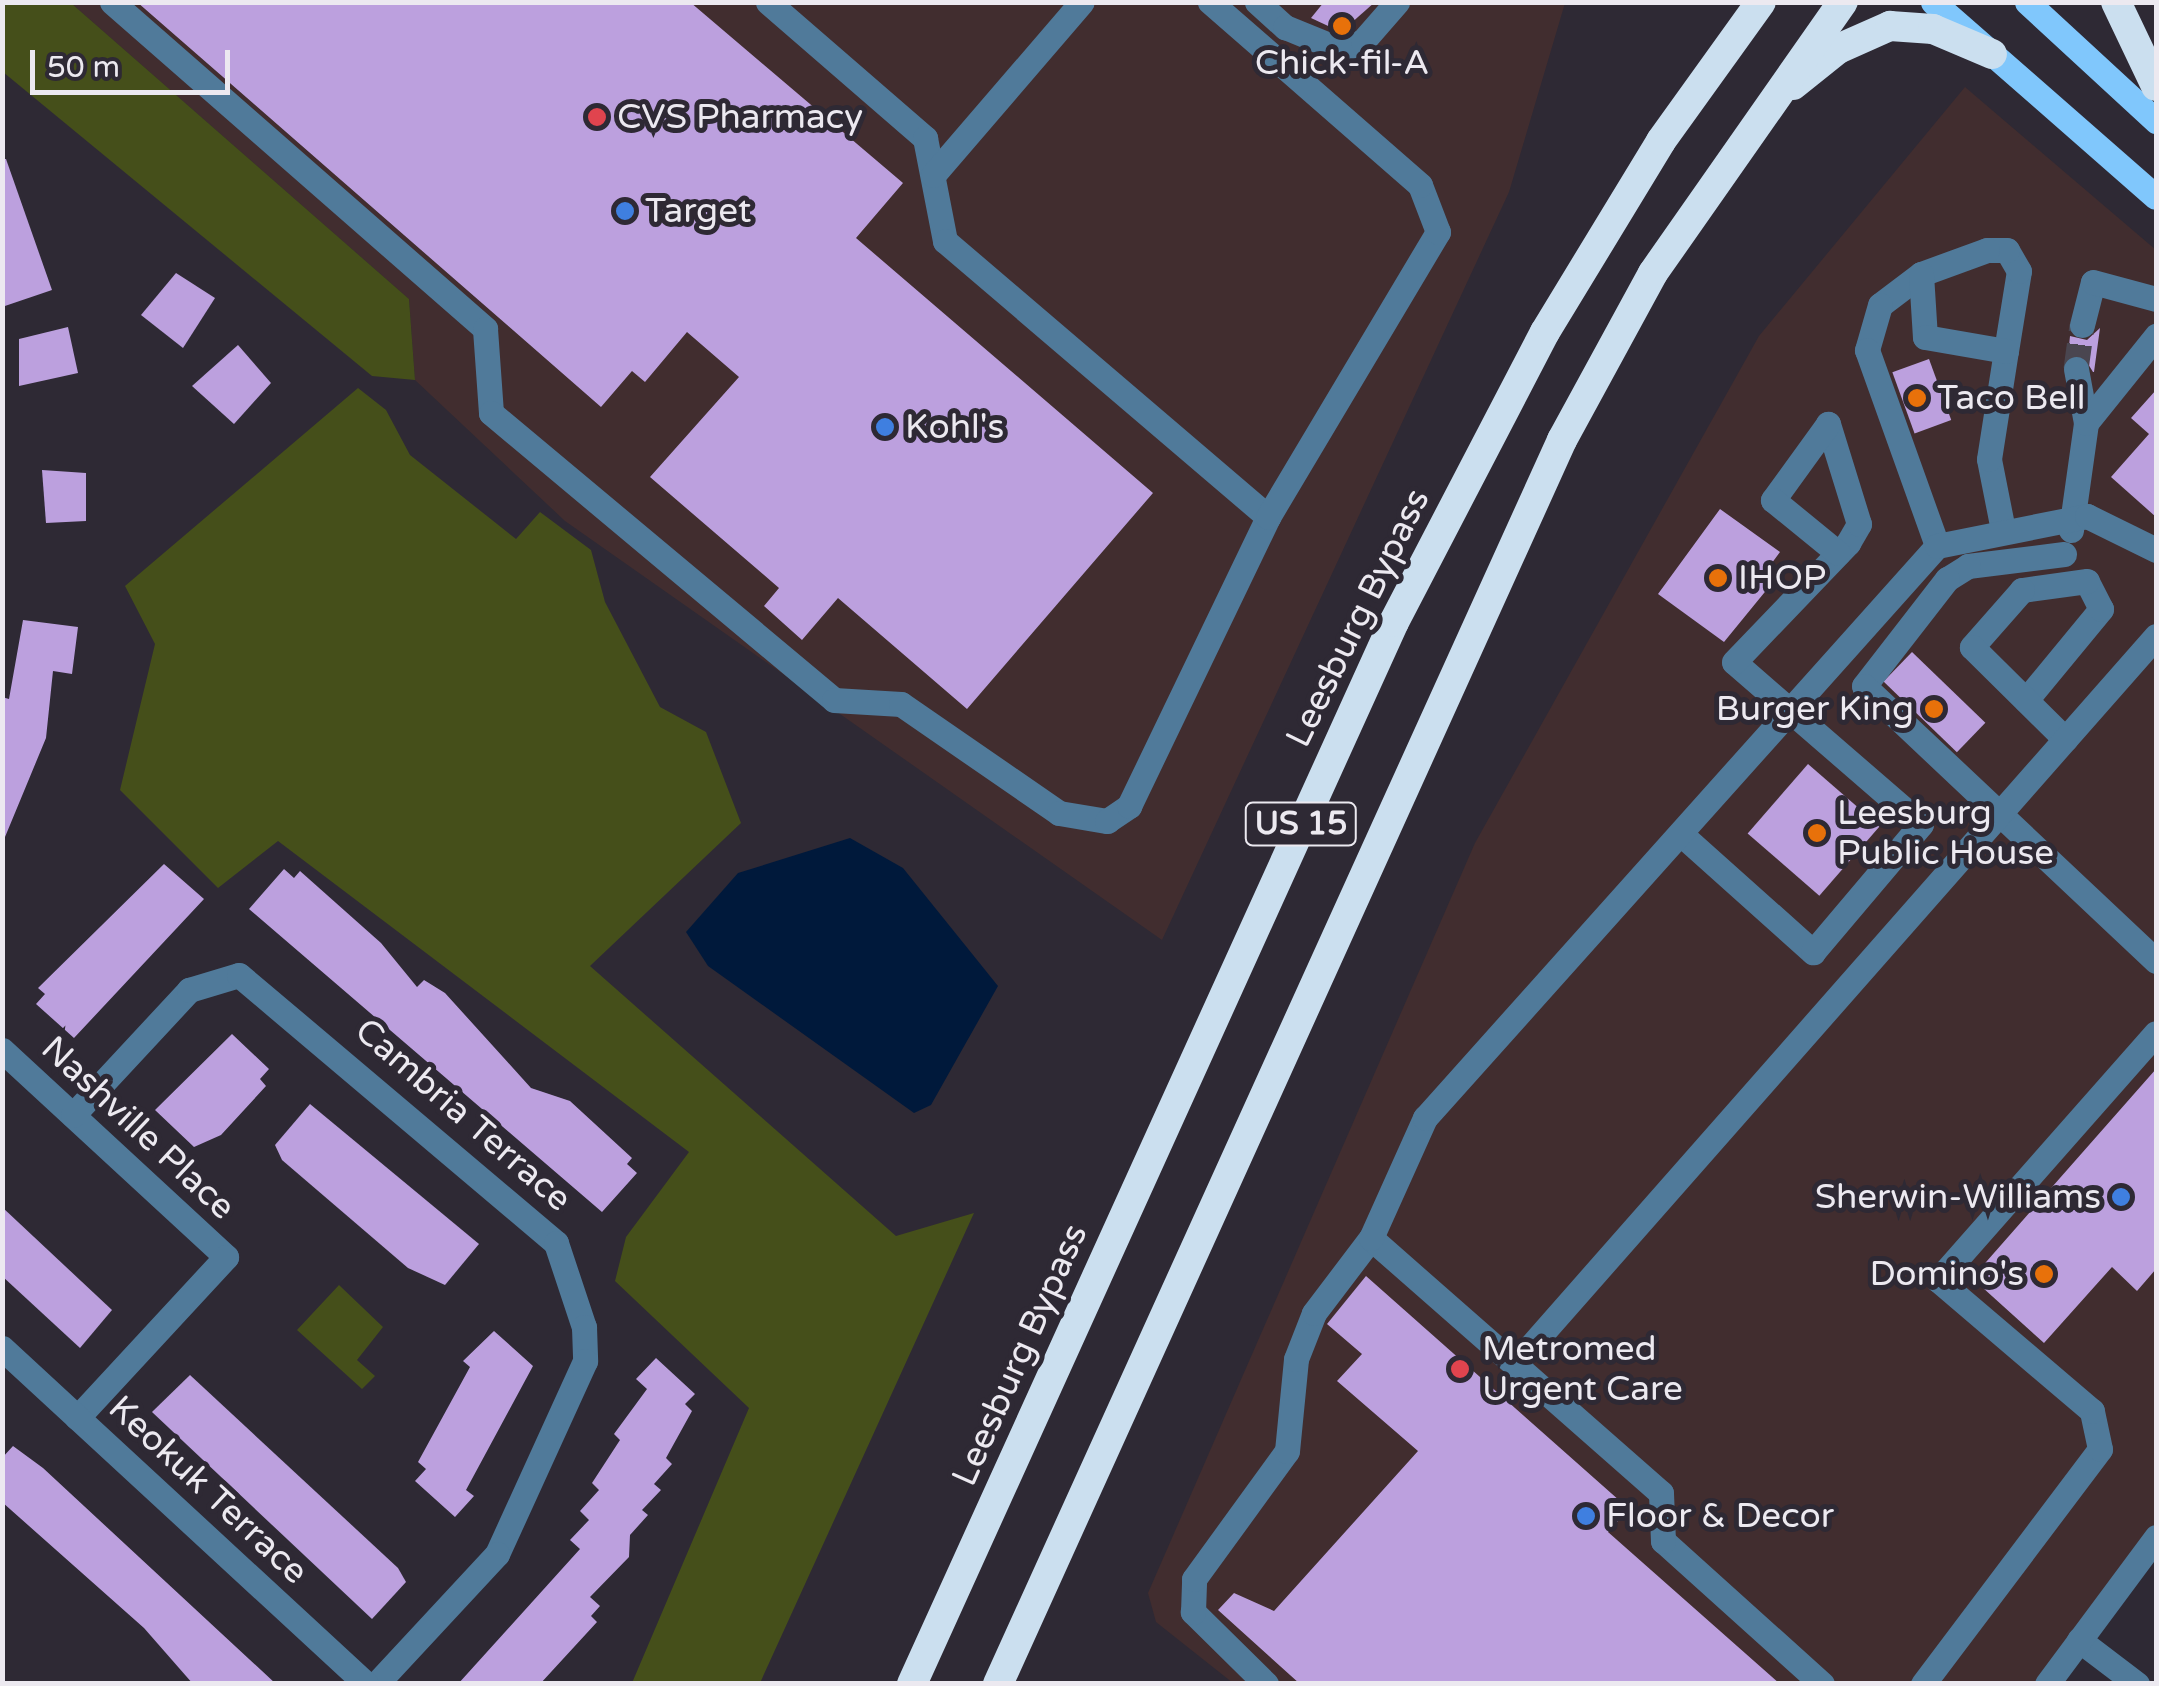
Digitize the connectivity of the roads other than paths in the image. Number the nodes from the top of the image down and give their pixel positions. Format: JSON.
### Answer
{"nodes":[{"id":1,"x":112,"y":2,"type":"edge"},
{"id":2,"x":768,"y":2,"type":"edge"},
{"id":3,"x":1082,"y":2,"type":"edge"},
{"id":4,"x":1210,"y":2,"type":"edge"},
{"id":5,"x":1257,"y":2,"type":"edge"},
{"id":6,"x":1398,"y":2,"type":"edge"},
{"id":7,"x":1761,"y":2,"type":"edge"},
{"id":8,"x":1842,"y":2,"type":"edge"},
{"id":9,"x":1933,"y":2,"type":"edge"},
{"id":10,"x":2027,"y":2,"type":"edge"},
{"id":11,"x":2116,"y":2,"type":"edge"},
{"id":12,"x":1992,"y":54,"type":"junction"},
{"id":13,"x":2156,"y":86,"type":"edge"},
{"id":14,"x":1756,"y":114,"type":"junction"},
{"id":15,"x":2156,"y":121,"type":"edge"},
{"id":16,"x":933,"y":175,"type":"junction"},
{"id":17,"x":2156,"y":197,"type":"edge"},
{"id":18,"x":1921,"y":274,"type":"junction"},
{"id":19,"x":2156,"y":299,"type":"edge"},
{"id":20,"x":2082,"y":325,"type":"tunnel mouth"},
{"id":21,"x":2156,"y":336,"type":"edge"},
{"id":22,"x":2006,"y":351,"type":"junction"},
{"id":23,"x":2076,"y":369,"type":"tunnel mouth"},
{"id":24,"x":2086,"y":423,"type":"junction"},
{"id":25,"x":1268,"y":517,"type":"junction"},
{"id":26,"x":2074,"y":518,"type":"junction"},
{"id":27,"x":2003,"y":530,"type":"junction"},
{"id":28,"x":1937,"y":546,"type":"junction"},
{"id":29,"x":2156,"y":550,"type":"edge"},
{"id":30,"x":1838,"y":553,"type":"junction"},
{"id":31,"x":2064,"y":554,"type":"junction"},
{"id":32,"x":2066,"y":584,"type":"junction"},
{"id":33,"x":2156,"y":636,"type":"edge"},
{"id":34,"x":2026,"y":700,"type":"junction"},
{"id":35,"x":1789,"y":711,"type":"junction"},
{"id":36,"x":2064,"y":739,"type":"junction"},
{"id":37,"x":1997,"y":814,"type":"junction"},
{"id":38,"x":1682,"y":835,"type":"junction"},
{"id":39,"x":2156,"y":961,"type":"edge"},
{"id":40,"x":2156,"y":1034,"type":"edge"},
{"id":41,"x":2,"y":1050,"type":"edge"},
{"id":42,"x":73,"y":1115,"type":"junction"},
{"id":43,"x":1372,"y":1238,"type":"junction"},
{"id":44,"x":2,"y":1348,"type":"edge"},
{"id":45,"x":1514,"y":1364,"type":"junction"},
{"id":46,"x":78,"y":1418,"type":"junction"},
{"id":47,"x":2156,"y":1537,"type":"edge"},
{"id":48,"x":2079,"y":1640,"type":"junction"},
{"id":49,"x":366,"y":1684,"type":"edge"},
{"id":50,"x":376,"y":1684,"type":"edge"},
{"id":51,"x":912,"y":1684,"type":"edge"},
{"id":52,"x":998,"y":1684,"type":"edge"},
{"id":53,"x":1266,"y":1684,"type":"edge"},
{"id":54,"x":1822,"y":1684,"type":"edge"},
{"id":55,"x":1923,"y":1684,"type":"edge"},
{"id":56,"x":2046,"y":1684,"type":"edge"},
{"id":57,"x":2137,"y":1684,"type":"edge"}],
"edges":[{"from":1,"to":25,"type":"street"},
{"from":2,"to":16,"type":"street"},
{"from":3,"to":16,"type":"street"},
{"from":4,"to":25,"type":"street"},
{"from":5,"to":6,"type":"street"},
{"from":7,"to":51,"type":"highway","name":"Leesburg Bypass","number":"US 15"},
{"from":8,"to":14,"type":"highway","number":"US 15"},
{"from":9,"to":12,"type":"main road"},
{"from":10,"to":15,"type":"main road"},
{"from":11,"to":13,"type":"highway"},
{"from":12,"to":14,"type":"highway"},
{"from":12,"to":17,"type":"main road"},
{"from":14,"to":52,"type":"highway","number":"US 15"},
{"from":16,"to":25,"type":"street"},
{"from":18,"to":22,"type":"street"},
{"from":18,"to":22,"type":"street"},
{"from":18,"to":28,"type":"street"},
{"from":19,"to":20,"type":"street"},
{"from":21,"to":24,"type":"street"},
{"from":22,"to":27,"type":"street"},
{"from":23,"to":24,"type":"street"},
{"from":24,"to":26,"type":"street"},
{"from":26,"to":27,"type":"street"},
{"from":26,"to":29,"type":"street"},
{"from":26,"to":31,"type":"street"},
{"from":27,"to":28,"type":"street"},
{"from":28,"to":35,"type":"street"},
{"from":30,"to":30,"type":"street"},
{"from":30,"to":35,"type":"street"},
{"from":31,"to":32,"type":"street"},
{"from":31,"to":37,"type":"street"},
{"from":32,"to":34,"type":"street"},
{"from":32,"to":34,"type":"street"},
{"from":33,"to":36,"type":"street"},
{"from":34,"to":36,"type":"street"},
{"from":35,"to":38,"type":"street"},
{"from":35,"to":38,"type":"street"},
{"from":36,"to":37,"type":"street"},
{"from":37,"to":39,"type":"street"},
{"from":37,"to":45,"type":"street"},
{"from":38,"to":43,"type":"street"},
{"from":40,"to":55,"type":"street"},
{"from":41,"to":42,"type":"street","name":"Nashville Place"},
{"from":42,"to":46,"type":"street","name":"Nashville Place"},
{"from":42,"to":50,"type":"street","name":"Cambria Terrace"},
{"from":43,"to":45,"type":"street"},
{"from":43,"to":53,"type":"street"},
{"from":44,"to":46,"type":"street","name":"Keokuk Terrace"},
{"from":45,"to":54,"type":"street"},
{"from":46,"to":49,"type":"street","name":"Keokuk Terrace"},
{"from":47,"to":48,"type":"street"},
{"from":48,"to":56,"type":"street"},
{"from":48,"to":57,"type":"street"}]}
